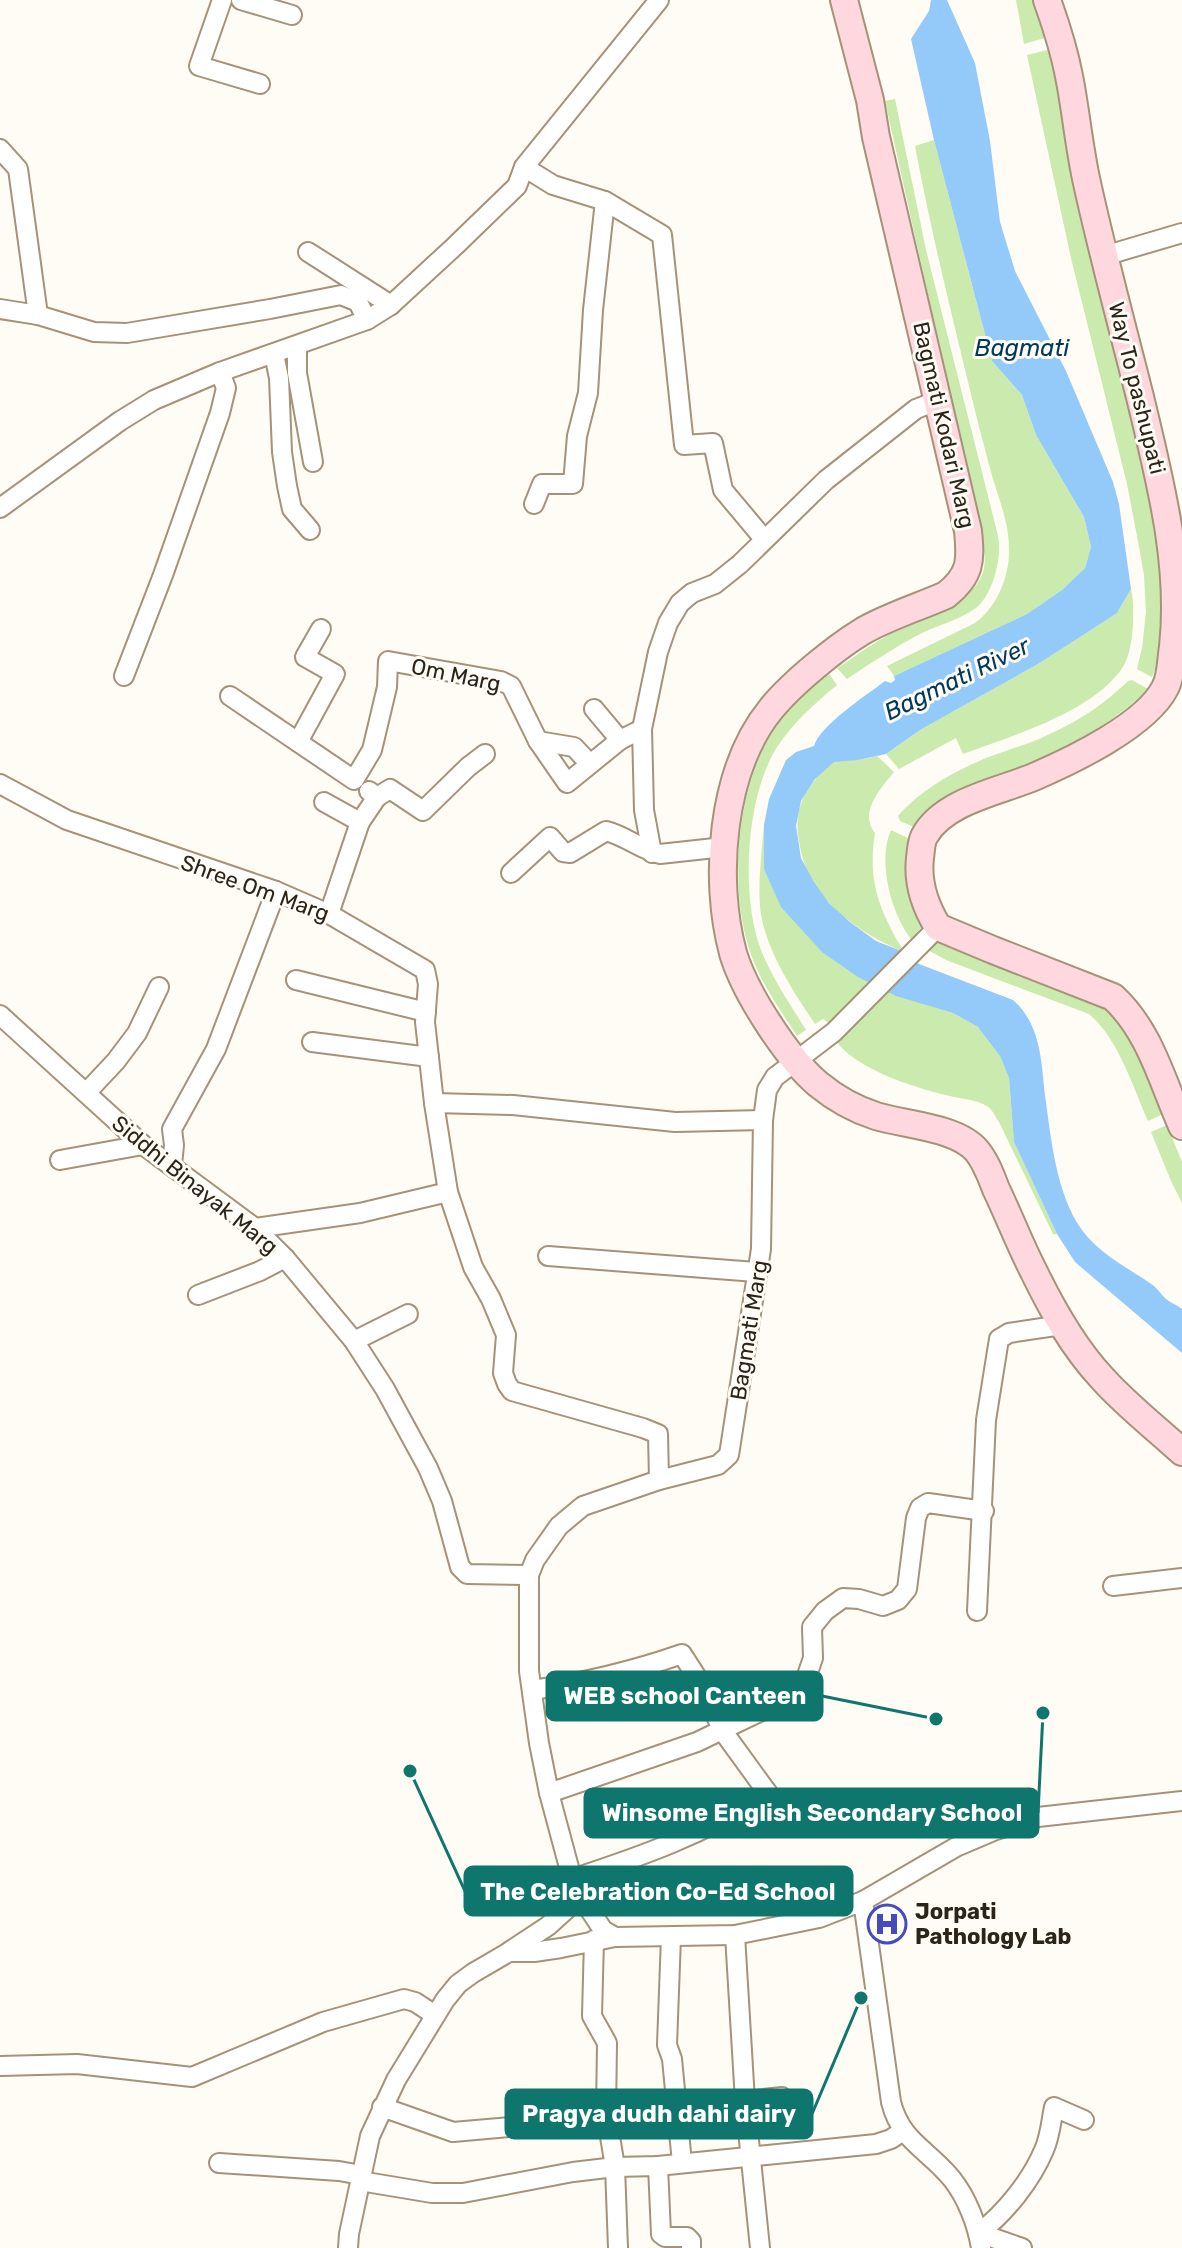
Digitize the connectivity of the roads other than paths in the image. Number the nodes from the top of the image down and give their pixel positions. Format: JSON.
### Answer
{"nodes":[{"id":1,"x":222,"y":0,"type":"edge"},
{"id":2,"x":241,"y":0,"type":"edge"},
{"id":3,"x":659,"y":0,"type":"edge"},
{"id":4,"x":844,"y":0,"type":"edge"},
{"id":5,"x":1047,"y":0,"type":"edge"},
{"id":6,"x":292,"y":15,"type":"dead end"},
{"id":7,"x":260,"y":84,"type":"dead end"},
{"id":8,"x":0,"y":149,"type":"edge"},
{"id":9,"x":524,"y":167,"type":"junction"},
{"id":10,"x":605,"y":201,"type":"junction"},
{"id":11,"x":1182,"y":233,"type":"edge"},
{"id":12,"x":308,"y":252,"type":"dead end"},
{"id":13,"x":1104,"y":256,"type":"junction"},
{"id":14,"x":391,"y":305,"type":"junction"},
{"id":15,"x":0,"y":309,"type":"edge"},
{"id":16,"x":38,"y":315,"type":"junction"},
{"id":17,"x":367,"y":320,"type":"junction"},
{"id":18,"x":297,"y":346,"type":"junction"},
{"id":19,"x":274,"y":354,"type":"junction"},
{"id":20,"x":220,"y":372,"type":"junction"},
{"id":21,"x":939,"y":400,"type":"junction"},
{"id":22,"x":313,"y":462,"type":"dead end"},
{"id":23,"x":534,"y":504,"type":"dead end"},
{"id":24,"x":0,"y":508,"type":"edge"},
{"id":25,"x":310,"y":530,"type":"dead end"},
{"id":26,"x":764,"y":539,"type":"junction"},
{"id":27,"x":321,"y":629,"type":"dead end"},
{"id":28,"x":124,"y":676,"type":"dead end"},
{"id":29,"x":230,"y":696,"type":"dead end"},
{"id":30,"x":594,"y":709,"type":"dead end"},
{"id":31,"x":642,"y":729,"type":"junction"},
{"id":32,"x":620,"y":740,"type":"junction"},
{"id":33,"x":538,"y":741,"type":"junction"},
{"id":34,"x":298,"y":742,"type":"junction"},
{"id":35,"x":485,"y":754,"type":"dead end"},
{"id":36,"x":590,"y":764,"type":"junction"},
{"id":37,"x":354,"y":780,"type":"junction"},
{"id":38,"x":0,"y":784,"type":"edge"},
{"id":39,"x":377,"y":797,"type":"junction"},
{"id":40,"x":324,"y":802,"type":"dead end"},
{"id":41,"x":360,"y":822,"type":"junction"},
{"id":42,"x":724,"y":847,"type":"junction"},
{"id":43,"x":652,"y":853,"type":"junction"},
{"id":44,"x":511,"y":873,"type":"dead end"},
{"id":45,"x":276,"y":891,"type":"junction"},
{"id":46,"x":329,"y":914,"type":"junction"},
{"id":47,"x":938,"y":927,"type":"junction"},
{"id":48,"x":296,"y":980,"type":"dead end"},
{"id":49,"x":159,"y":987,"type":"dead end"},
{"id":50,"x":426,"y":1012,"type":"junction"},
{"id":51,"x":0,"y":1015,"type":"edge"},
{"id":52,"x":312,"y":1042,"type":"dead end"},
{"id":53,"x":429,"y":1057,"type":"junction"},
{"id":54,"x":795,"y":1060,"type":"junction"},
{"id":55,"x":86,"y":1093,"type":"junction"},
{"id":56,"x":434,"y":1103,"type":"junction"},
{"id":57,"x":763,"y":1120,"type":"junction"},
{"id":58,"x":1182,"y":1126,"type":"edge"},
{"id":59,"x":143,"y":1145,"type":"junction"},
{"id":60,"x":60,"y":1160,"type":"dead end"},
{"id":61,"x":172,"y":1165,"type":"junction"},
{"id":62,"x":448,"y":1192,"type":"junction"},
{"id":63,"x":255,"y":1228,"type":"junction"},
{"id":64,"x":548,"y":1256,"type":"dead end"},
{"id":65,"x":285,"y":1258,"type":"junction"},
{"id":66,"x":756,"y":1272,"type":"junction"},
{"id":67,"x":198,"y":1295,"type":"dead end"},
{"id":68,"x":408,"y":1314,"type":"dead end"},
{"id":69,"x":1062,"y":1325,"type":"junction"},
{"id":70,"x":354,"y":1341,"type":"junction"},
{"id":71,"x":1182,"y":1452,"type":"edge"},
{"id":72,"x":659,"y":1480,"type":"junction"},
{"id":73,"x":984,"y":1511,"type":"junction"},
{"id":74,"x":529,"y":1575,"type":"junction"},
{"id":75,"x":1182,"y":1578,"type":"edge"},
{"id":76,"x":1113,"y":1586,"type":"dead end"},
{"id":77,"x":977,"y":1611,"type":"dead end"},
{"id":78,"x":532,"y":1690,"type":"junction"},
{"id":79,"x":722,"y":1730,"type":"junction"},
{"id":80,"x":767,"y":1792,"type":"junction"},
{"id":81,"x":549,"y":1793,"type":"junction"},
{"id":82,"x":1182,"y":1801,"type":"edge"},
{"id":83,"x":789,"y":1821,"type":"dead end"},
{"id":84,"x":572,"y":1879,"type":"junction"},
{"id":85,"x":580,"y":1897,"type":"junction"},
{"id":86,"x":863,"y":1901,"type":"junction"},
{"id":87,"x":735,"y":1935,"type":"junction"},
{"id":88,"x":615,"y":1937,"type":"junction"},
{"id":89,"x":671,"y":1937,"type":"junction"},
{"id":90,"x":594,"y":1940,"type":"junction"},
{"id":91,"x":509,"y":1952,"type":"junction"},
{"id":92,"x":435,"y":2015,"type":"junction"},
{"id":93,"x":0,"y":2066,"type":"edge"},
{"id":94,"x":782,"y":2097,"type":"dead end"},
{"id":95,"x":745,"y":2101,"type":"junction"},
{"id":96,"x":382,"y":2107,"type":"junction"},
{"id":97,"x":606,"y":2112,"type":"junction"},
{"id":98,"x":1084,"y":2120,"type":"dead end"},
{"id":99,"x":903,"y":2131,"type":"junction"},
{"id":100,"x":751,"y":2156,"type":"junction"},
{"id":101,"x":219,"y":2163,"type":"dead end"},
{"id":102,"x":682,"y":2163,"type":"junction"},
{"id":103,"x":658,"y":2166,"type":"junction"},
{"id":104,"x":615,"y":2167,"type":"junction"},
{"id":105,"x":360,"y":2178,"type":"junction"},
{"id":106,"x":980,"y":2240,"type":"edge"},
{"id":107,"x":348,"y":2248,"type":"edge"},
{"id":108,"x":618,"y":2248,"type":"edge"},
{"id":109,"x":691,"y":2248,"type":"edge"},
{"id":110,"x":760,"y":2248,"type":"edge"},
{"id":111,"x":1022,"y":2248,"type":"edge"}],
"edges":[{"from":1,"to":7,"type":"street"},
{"from":2,"to":6,"type":"street"},
{"from":3,"to":9,"type":"street"},
{"from":4,"to":21,"type":"main road","name":"Bagmati Kodari Marg"},
{"from":5,"to":13,"type":"main road","name":"Way To pashupati"},
{"from":8,"to":16,"type":"street"},
{"from":9,"to":10,"type":"street"},
{"from":9,"to":14,"type":"street"},
{"from":10,"to":23,"type":"street"},
{"from":10,"to":26,"type":"street"},
{"from":11,"to":13,"type":"street"},
{"from":12,"to":14,"type":"street"},
{"from":13,"to":47,"type":"main road","name":"Way To pashupati"},
{"from":14,"to":17,"type":"street"},
{"from":15,"to":16,"type":"street"},
{"from":16,"to":17,"type":"street"},
{"from":17,"to":18,"type":"street"},
{"from":18,"to":19,"type":"street"},
{"from":18,"to":22,"type":"street"},
{"from":19,"to":20,"type":"street"},
{"from":19,"to":25,"type":"street"},
{"from":20,"to":24,"type":"street"},
{"from":20,"to":28,"type":"street"},
{"from":21,"to":26,"type":"street"},
{"from":21,"to":42,"type":"main road","name":"Bagmati Kodari Marg"},
{"from":26,"to":31,"type":"street"},
{"from":27,"to":34,"type":"street"},
{"from":29,"to":34,"type":"street"},
{"from":30,"to":32,"type":"street"},
{"from":31,"to":32,"type":"street","name":"Om Marg"},
{"from":31,"to":43,"type":"street"},
{"from":32,"to":36,"type":"street","name":"Om Marg"},
{"from":33,"to":36,"type":"street"},
{"from":33,"to":36,"type":"street","name":"Om Marg"},
{"from":33,"to":37,"type":"street","name":"Om Marg"},
{"from":34,"to":37,"type":"street"},
{"from":35,"to":39,"type":"street"},
{"from":37,"to":39,"type":"street"},
{"from":38,"to":45,"type":"street","name":"Shree Om Marg"},
{"from":39,"to":41,"type":"street"},
{"from":40,"to":41,"type":"street"},
{"from":41,"to":46,"type":"street"},
{"from":42,"to":43,"type":"street"},
{"from":42,"to":54,"type":"main road","name":"Bagmati Kodari Marg"},
{"from":43,"to":44,"type":"street"},
{"from":45,"to":46,"type":"street","name":"Shree Om Marg"},
{"from":45,"to":61,"type":"street"},
{"from":46,"to":50,"type":"street","name":"Shree Om Marg"},
{"from":47,"to":54,"type":"street","name":"Bagmati Marg"},
{"from":47,"to":58,"type":"main road"},
{"from":48,"to":50,"type":"street"},
{"from":49,"to":55,"type":"street"},
{"from":50,"to":53,"type":"street","name":"Shree Om Marg"},
{"from":51,"to":55,"type":"street","name":"Siddhi Binayak Marg"},
{"from":52,"to":53,"type":"street"},
{"from":53,"to":56,"type":"street","name":"Shree Om Marg"},
{"from":54,"to":57,"type":"street","name":"Bagmati Marg"},
{"from":54,"to":69,"type":"main road","name":"Bagmati Kodari Marg"},
{"from":55,"to":59,"type":"street","name":"Siddhi Binayak Marg"},
{"from":56,"to":57,"type":"street"},
{"from":56,"to":62,"type":"street","name":"Shree Om Marg"},
{"from":57,"to":66,"type":"street","name":"Bagmati Marg"},
{"from":59,"to":60,"type":"street"},
{"from":59,"to":61,"type":"street","name":"Siddhi Binayak Marg"},
{"from":61,"to":63,"type":"street","name":"Siddhi Binayak Marg"},
{"from":62,"to":63,"type":"street"},
{"from":62,"to":72,"type":"street","name":"Shree Om Marg"},
{"from":63,"to":65,"type":"street","name":"Siddhi Binayak Marg"},
{"from":64,"to":66,"type":"street"},
{"from":65,"to":67,"type":"street"},
{"from":65,"to":70,"type":"street","name":"Siddhi Binayak Marg"},
{"from":66,"to":72,"type":"street","name":"Bagmati Marg"},
{"from":68,"to":70,"type":"street"},
{"from":69,"to":71,"type":"main road","name":"Bagmati Kodari Marg"},
{"from":69,"to":73,"type":"street"},
{"from":70,"to":74,"type":"street","name":"Siddhi Binayak Marg"},
{"from":72,"to":74,"type":"street","name":"Bagmati Marg"},
{"from":73,"to":77,"type":"street"},
{"from":73,"to":79,"type":"street"},
{"from":74,"to":78,"type":"street"},
{"from":75,"to":76,"type":"street"},
{"from":78,"to":79,"type":"street"},
{"from":78,"to":81,"type":"street"},
{"from":79,"to":80,"type":"street"},
{"from":79,"to":81,"type":"street"},
{"from":80,"to":83,"type":"street"},
{"from":80,"to":84,"type":"street"},
{"from":81,"to":84,"type":"street"},
{"from":82,"to":86,"type":"street"},
{"from":84,"to":85,"type":"street"},
{"from":85,"to":88,"type":"street"},
{"from":85,"to":91,"type":"street"},
{"from":86,"to":87,"type":"street"},
{"from":86,"to":99,"type":"street"},
{"from":87,"to":89,"type":"street"},
{"from":87,"to":95,"type":"street"},
{"from":88,"to":89,"type":"street"},
{"from":88,"to":90,"type":"street"},
{"from":89,"to":102,"type":"street"},
{"from":90,"to":91,"type":"street"},
{"from":90,"to":97,"type":"street"},
{"from":91,"to":92,"type":"street"},
{"from":92,"to":93,"type":"street"},
{"from":92,"to":96,"type":"street"},
{"from":94,"to":95,"type":"street"},
{"from":95,"to":100,"type":"street"},
{"from":96,"to":97,"type":"street"},
{"from":96,"to":105,"type":"street"},
{"from":97,"to":104,"type":"street"},
{"from":98,"to":106,"type":"street"},
{"from":99,"to":100,"type":"street"},
{"from":99,"to":106,"type":"street"},
{"from":100,"to":102,"type":"street"},
{"from":100,"to":110,"type":"street"},
{"from":101,"to":105,"type":"street"},
{"from":102,"to":103,"type":"street"},
{"from":103,"to":104,"type":"street"},
{"from":103,"to":109,"type":"street"},
{"from":104,"to":105,"type":"street"},
{"from":104,"to":108,"type":"street"},
{"from":105,"to":107,"type":"street"},
{"from":106,"to":111,"type":"street"}]}
